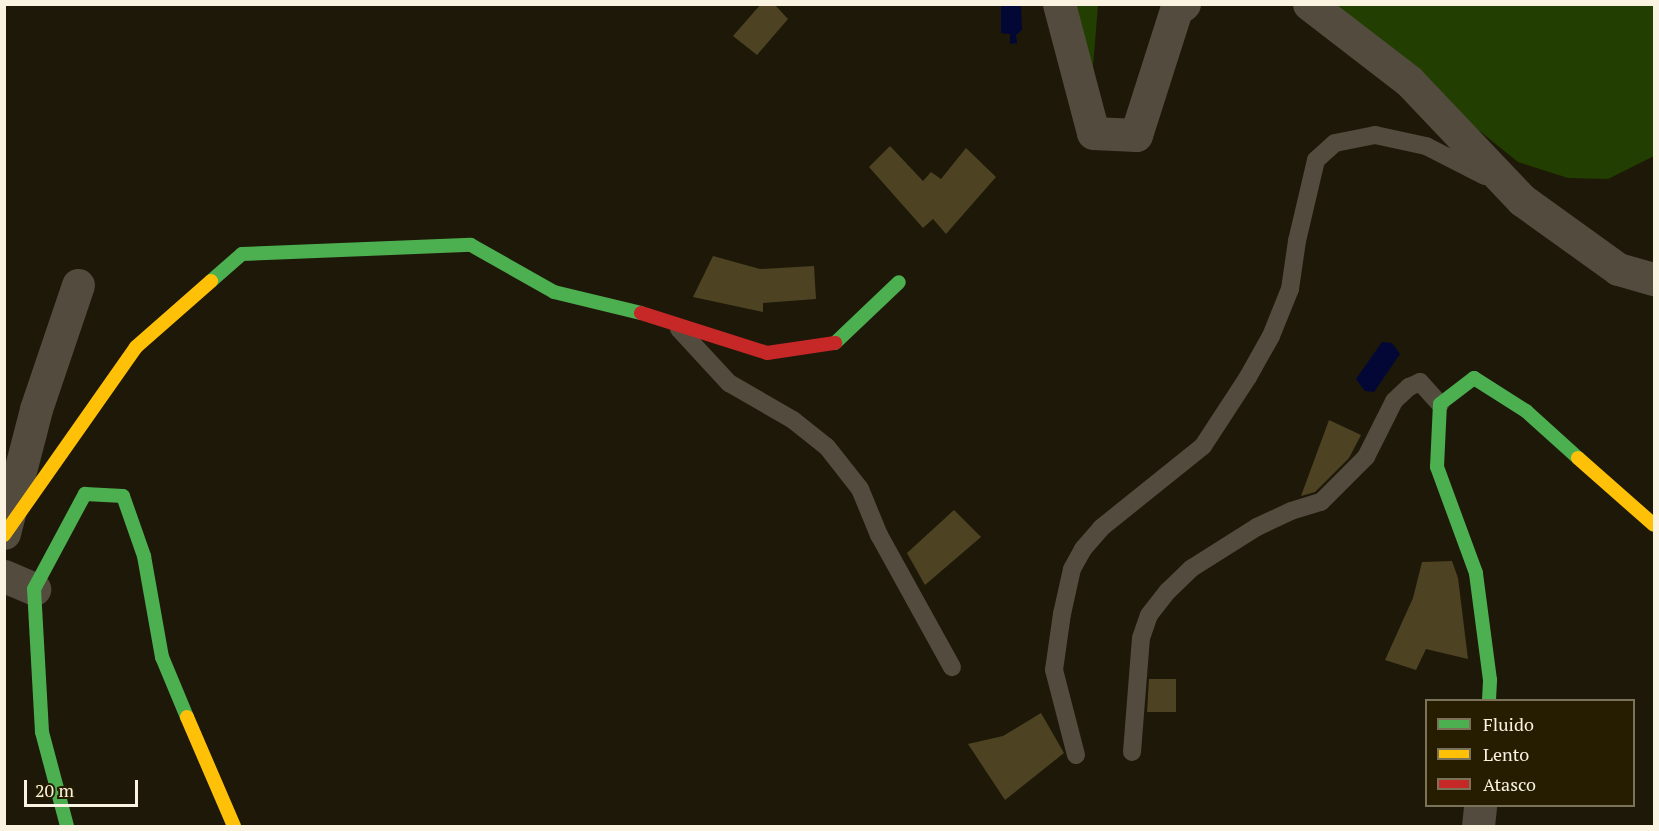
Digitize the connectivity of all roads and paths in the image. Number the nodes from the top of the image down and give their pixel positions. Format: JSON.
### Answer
{"nodes":[{"id":1,"x":1059,"y":4,"type":"edge"},
{"id":2,"x":1184,"y":4,"type":"edge"},
{"id":3,"x":1309,"y":4,"type":"edge"},
{"id":4,"x":1522,"y":200,"type":"junction"},
{"id":5,"x":1654,"y":279,"type":"edge"},
{"id":6,"x":899,"y":282,"type":"dead end"},
{"id":7,"x":78,"y":285,"type":"dead end"},
{"id":8,"x":672,"y":321,"type":"junction"},
{"id":9,"x":1440,"y":404,"type":"junction"},
{"id":10,"x":1654,"y":525,"type":"edge"},
{"id":11,"x":4,"y":534,"type":"edge"},
{"id":12,"x":4,"y":576,"type":"edge"},
{"id":13,"x":34,"y":589,"type":"junction"},
{"id":14,"x":952,"y":667,"type":"dead end"},
{"id":15,"x":1489,"y":699,"type":"edge"},
{"id":16,"x":1132,"y":752,"type":"dead end"},
{"id":17,"x":1076,"y":755,"type":"dead end"},
{"id":18,"x":1480,"y":807,"type":"edge"},
{"id":19,"x":67,"y":826,"type":"edge"},
{"id":20,"x":234,"y":826,"type":"edge"},
{"id":21,"x":1478,"y":826,"type":"edge"}],
"edges":[{"from":1,"to":2,"type":"street"},
{"from":3,"to":4,"type":"street"},
{"from":4,"to":5,"type":"street"},
{"from":4,"to":17,"type":"lane"},
{"from":6,"to":8,"type":"street"},
{"from":7,"to":11,"type":"street"},
{"from":8,"to":11,"type":"street"},
{"from":8,"to":14,"type":"lane"},
{"from":9,"to":10,"type":"street"},
{"from":9,"to":15,"type":"street"},
{"from":9,"to":16,"type":"lane"},
{"from":12,"to":13,"type":"street"},
{"from":13,"to":19,"type":"street"},
{"from":13,"to":20,"type":"street"},
{"from":18,"to":21,"type":"street"}]}
